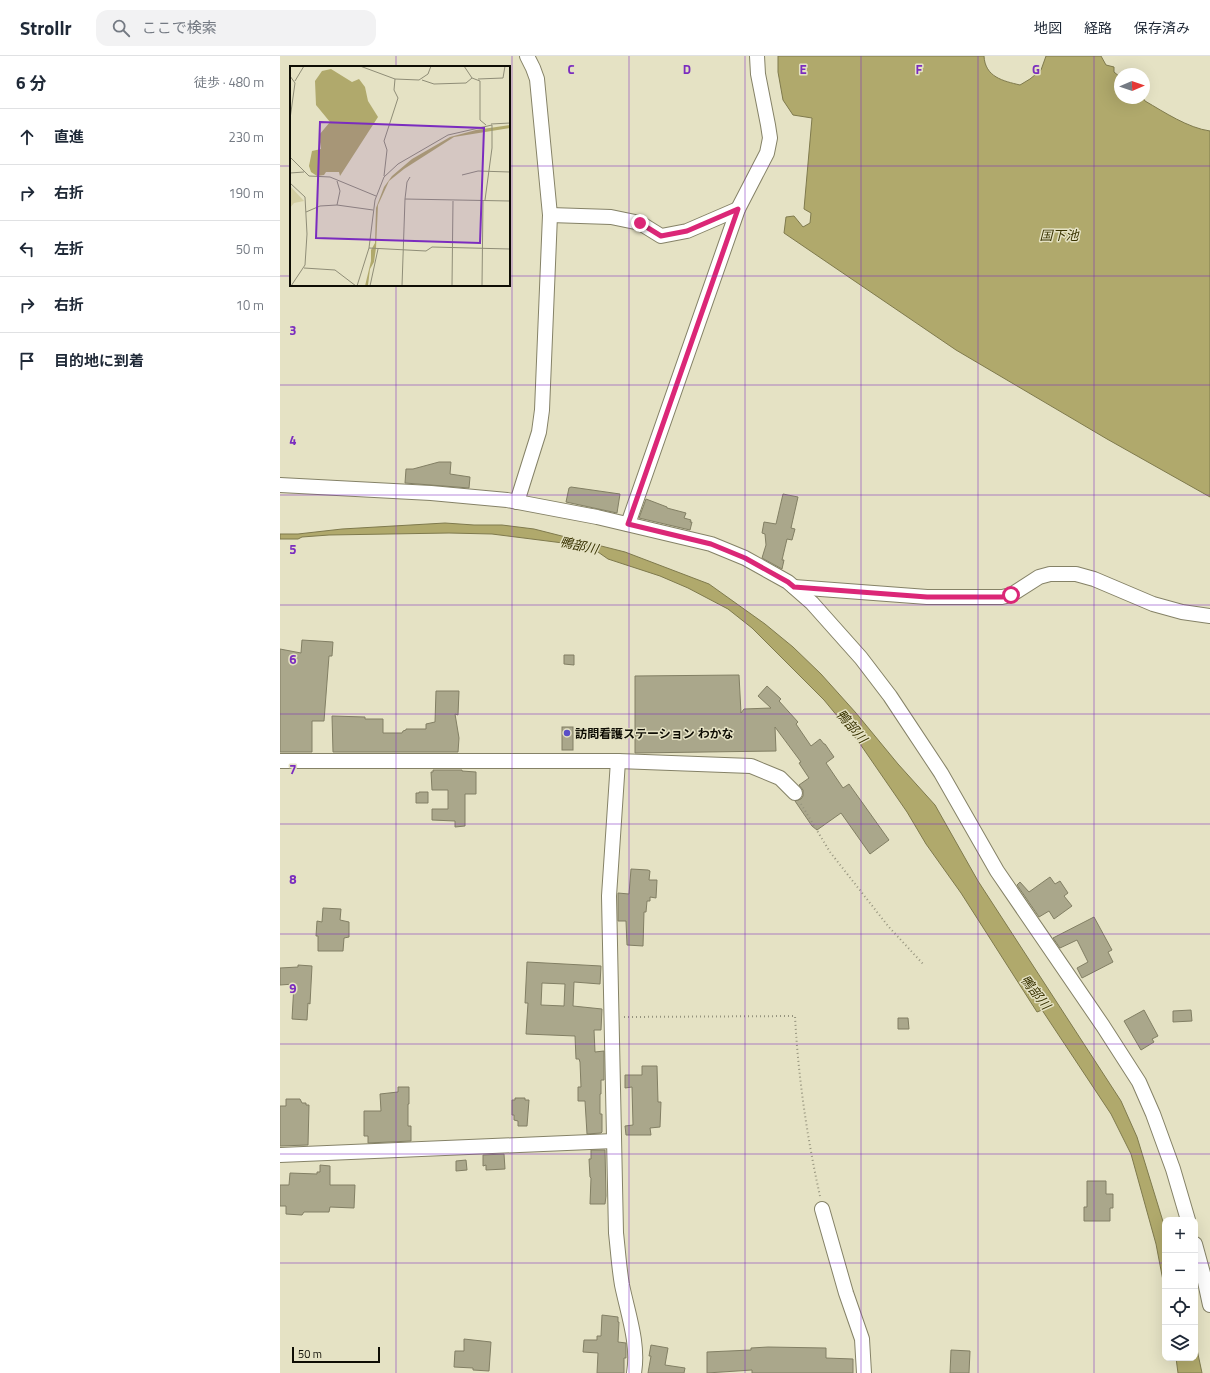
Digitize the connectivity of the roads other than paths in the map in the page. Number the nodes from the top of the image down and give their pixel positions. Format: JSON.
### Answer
{"nodes":[{"id":1,"x":527,"y":56,"type":"edge"},
{"id":2,"x":757,"y":56,"type":"edge"},
{"id":3,"x":738,"y":209,"type":"junction"},
{"id":4,"x":550,"y":215,"type":"junction"},
{"id":5,"x":280,"y":485,"type":"edge"},
{"id":6,"x":517,"y":502,"type":"junction"},
{"id":7,"x":628,"y":524,"type":"junction"},
{"id":8,"x":794,"y":587,"type":"junction"},
{"id":9,"x":1210,"y":616,"type":"edge"},
{"id":10,"x":280,"y":761,"type":"edge"},
{"id":11,"x":618,"y":761,"type":"junction"},
{"id":12,"x":794,"y":793,"type":"road end"},
{"id":13,"x":614,"y":1141,"type":"junction"},
{"id":14,"x":280,"y":1155,"type":"edge"},
{"id":15,"x":822,"y":1209,"type":"road end"},
{"id":16,"x":1187,"y":1217,"type":"edge"},
{"id":17,"x":1197,"y":1253,"type":"edge"},
{"id":18,"x":1210,"y":1305,"type":"edge"},
{"id":19,"x":634,"y":1373,"type":"edge"},
{"id":20,"x":864,"y":1373,"type":"edge"}],
"edges":[{"from":1,"to":4,"type":"street"},
{"from":2,"to":3,"type":"street"},
{"from":3,"to":4,"type":"street"},
{"from":3,"to":7,"type":"street"},
{"from":4,"to":6,"type":"street"},
{"from":5,"to":6,"type":"street"},
{"from":6,"to":7,"type":"street"},
{"from":7,"to":8,"type":"street"},
{"from":8,"to":9,"type":"street"},
{"from":8,"to":16,"type":"street"},
{"from":10,"to":11,"type":"street"},
{"from":11,"to":12,"type":"street"},
{"from":11,"to":13,"type":"street"},
{"from":13,"to":14,"type":"street"},
{"from":13,"to":19,"type":"street"},
{"from":15,"to":20,"type":"street"},
{"from":17,"to":18,"type":"street"}]}
